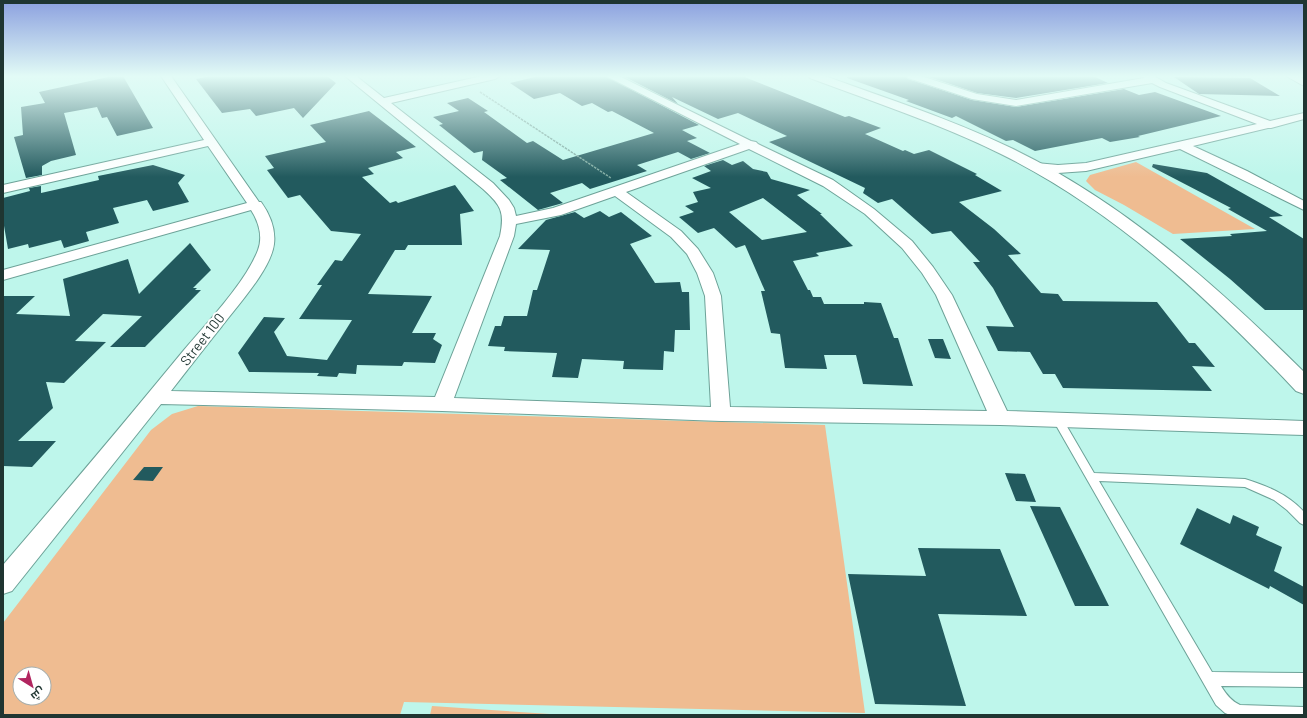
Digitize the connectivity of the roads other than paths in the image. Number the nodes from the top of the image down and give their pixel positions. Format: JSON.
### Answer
{"nodes":[{"id":1,"x":189,"y":110,"type":"edge"},
{"id":2,"x":391,"y":110,"type":"edge"},
{"id":3,"x":680,"y":110,"type":"edge"},
{"id":4,"x":902,"y":110,"type":"edge"},
{"id":5,"x":1229,"y":110,"type":"edge"},
{"id":6,"x":1304,"y":116,"type":"edge"},
{"id":7,"x":1271,"y":125,"type":"junction"},
{"id":8,"x":212,"y":142,"type":"junction"},
{"id":9,"x":752,"y":144,"type":"junction"},
{"id":10,"x":1182,"y":145,"type":"junction"},
{"id":11,"x":1036,"y":167,"type":"junction"},
{"id":12,"x":1086,"y":167,"type":"junction"},
{"id":13,"x":1062,"y":182,"type":"junction"},
{"id":14,"x":3,"y":189,"type":"edge"},
{"id":15,"x":622,"y":190,"type":"junction"},
{"id":16,"x":256,"y":205,"type":"junction"},
{"id":17,"x":1304,"y":206,"type":"edge"},
{"id":18,"x":510,"y":221,"type":"junction"},
{"id":19,"x":3,"y":275,"type":"edge"},
{"id":20,"x":1304,"y":386,"type":"edge"},
{"id":21,"x":156,"y":397,"type":"junction"},
{"id":22,"x":442,"y":404,"type":"junction"},
{"id":23,"x":721,"y":414,"type":"junction"},
{"id":24,"x":1000,"y":418,"type":"junction"},
{"id":25,"x":1058,"y":420,"type":"junction"},
{"id":26,"x":1304,"y":428,"type":"edge"},
{"id":27,"x":1092,"y":477,"type":"junction"},
{"id":28,"x":1304,"y":520,"type":"edge"},
{"id":29,"x":3,"y":583,"type":"edge"},
{"id":30,"x":1208,"y":679,"type":"junction"},
{"id":31,"x":1304,"y":680,"type":"edge"},
{"id":32,"x":1304,"y":714,"type":"edge"}],
"edges":[{"from":1,"to":8,"type":"street","name":"Street 100"},
{"from":2,"to":18,"type":"street"},
{"from":3,"to":9,"type":"street"},
{"from":4,"to":11,"type":"street"},
{"from":5,"to":7,"type":"street"},
{"from":6,"to":7,"type":"street"},
{"from":7,"to":10,"type":"street"},
{"from":8,"to":14,"type":"street"},
{"from":8,"to":16,"type":"street","name":"Street 100"},
{"from":9,"to":15,"type":"street"},
{"from":9,"to":24,"type":"street"},
{"from":10,"to":12,"type":"street"},
{"from":10,"to":17,"type":"street"},
{"from":11,"to":12,"type":"street"},
{"from":11,"to":13,"type":"street"},
{"from":12,"to":13,"type":"street"},
{"from":13,"to":20,"type":"street"},
{"from":15,"to":18,"type":"street"},
{"from":15,"to":23,"type":"street"},
{"from":16,"to":19,"type":"street"},
{"from":16,"to":21,"type":"street","name":"Street 100"},
{"from":18,"to":22,"type":"street"},
{"from":21,"to":22,"type":"street"},
{"from":21,"to":29,"type":"street","name":"Street 100"},
{"from":22,"to":23,"type":"street"},
{"from":23,"to":24,"type":"street"},
{"from":24,"to":25,"type":"street"},
{"from":25,"to":26,"type":"street"},
{"from":25,"to":27,"type":"lane"},
{"from":27,"to":28,"type":"lane"},
{"from":27,"to":30,"type":"lane"},
{"from":30,"to":31,"type":"lane"},
{"from":30,"to":32,"type":"lane"}]}
